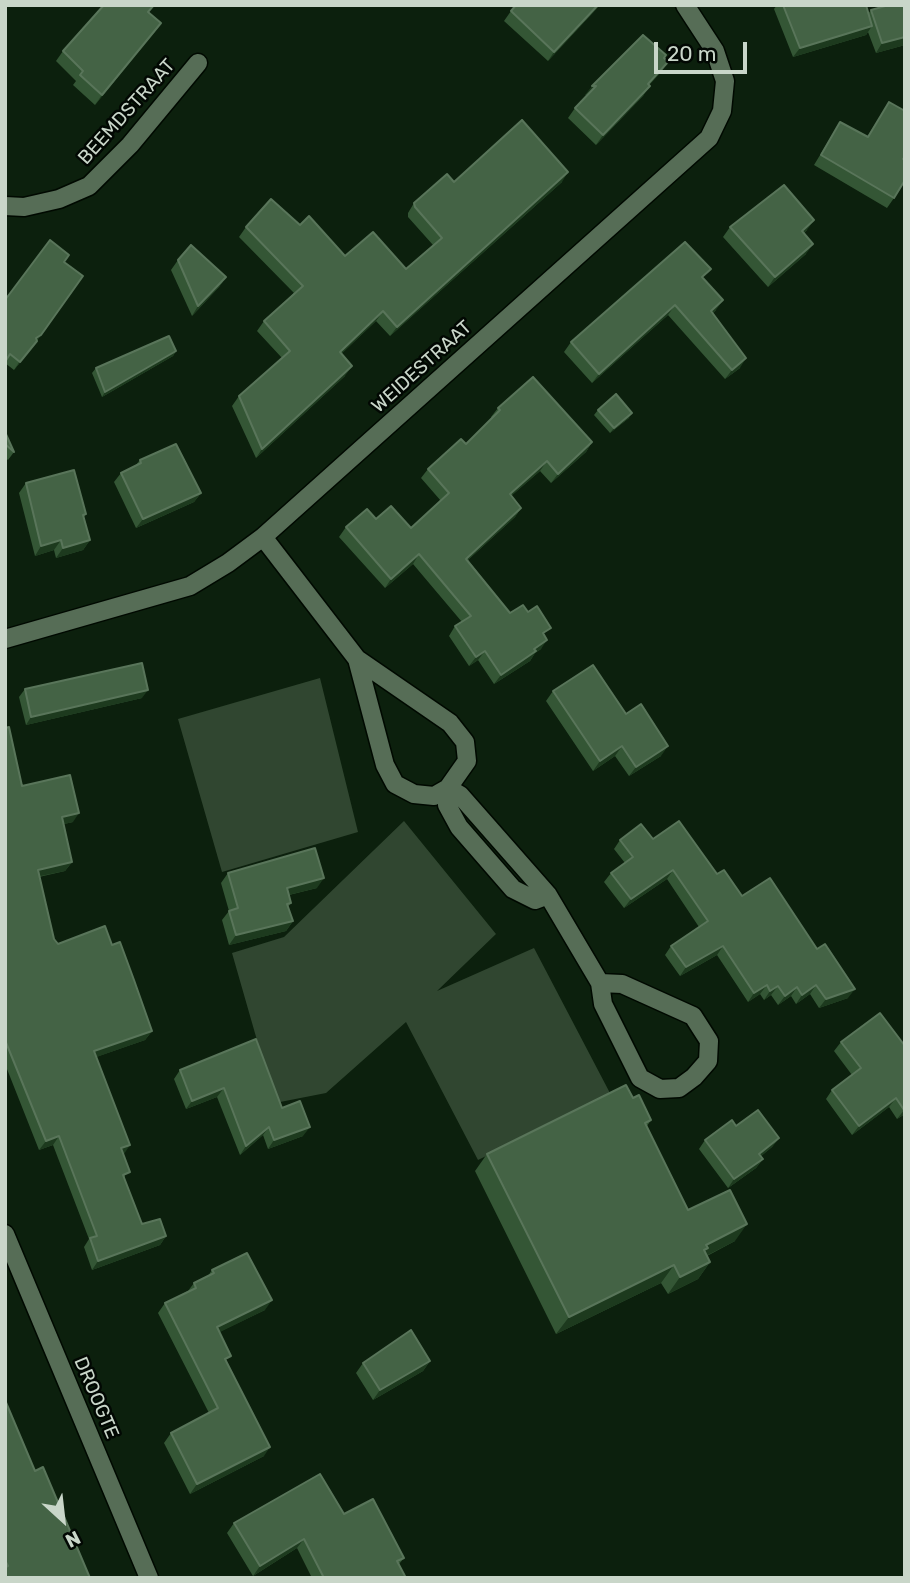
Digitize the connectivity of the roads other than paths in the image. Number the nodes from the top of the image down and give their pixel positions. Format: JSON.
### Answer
{"nodes":[{"id":1,"x":685,"y":5,"type":"edge"},
{"id":2,"x":198,"y":63,"type":"dead end"},
{"id":3,"x":5,"y":206,"type":"edge"},
{"id":4,"x":263,"y":537,"type":"junction"},
{"id":5,"x":5,"y":639,"type":"edge"},
{"id":6,"x":357,"y":659,"type":"junction"},
{"id":7,"x":448,"y":788,"type":"junction"},
{"id":8,"x":600,"y":983,"type":"junction"},
{"id":9,"x":5,"y":1234,"type":"edge"},
{"id":10,"x":149,"y":1578,"type":"edge"}],
"edges":[{"from":1,"to":4,"type":"street","name":"WEIDESTRAAT"},
{"from":2,"to":3,"type":"street","name":"BEEMDSTRAAT"},
{"from":4,"to":5,"type":"street","name":"WEIDESTRAAT"},
{"from":4,"to":6,"type":"street"},
{"from":6,"to":7,"type":"street"},
{"from":6,"to":7,"type":"street"},
{"from":7,"to":8,"type":"street"},
{"from":8,"to":8,"type":"street"},
{"from":9,"to":10,"type":"street","name":"DROOGTE"}]}
